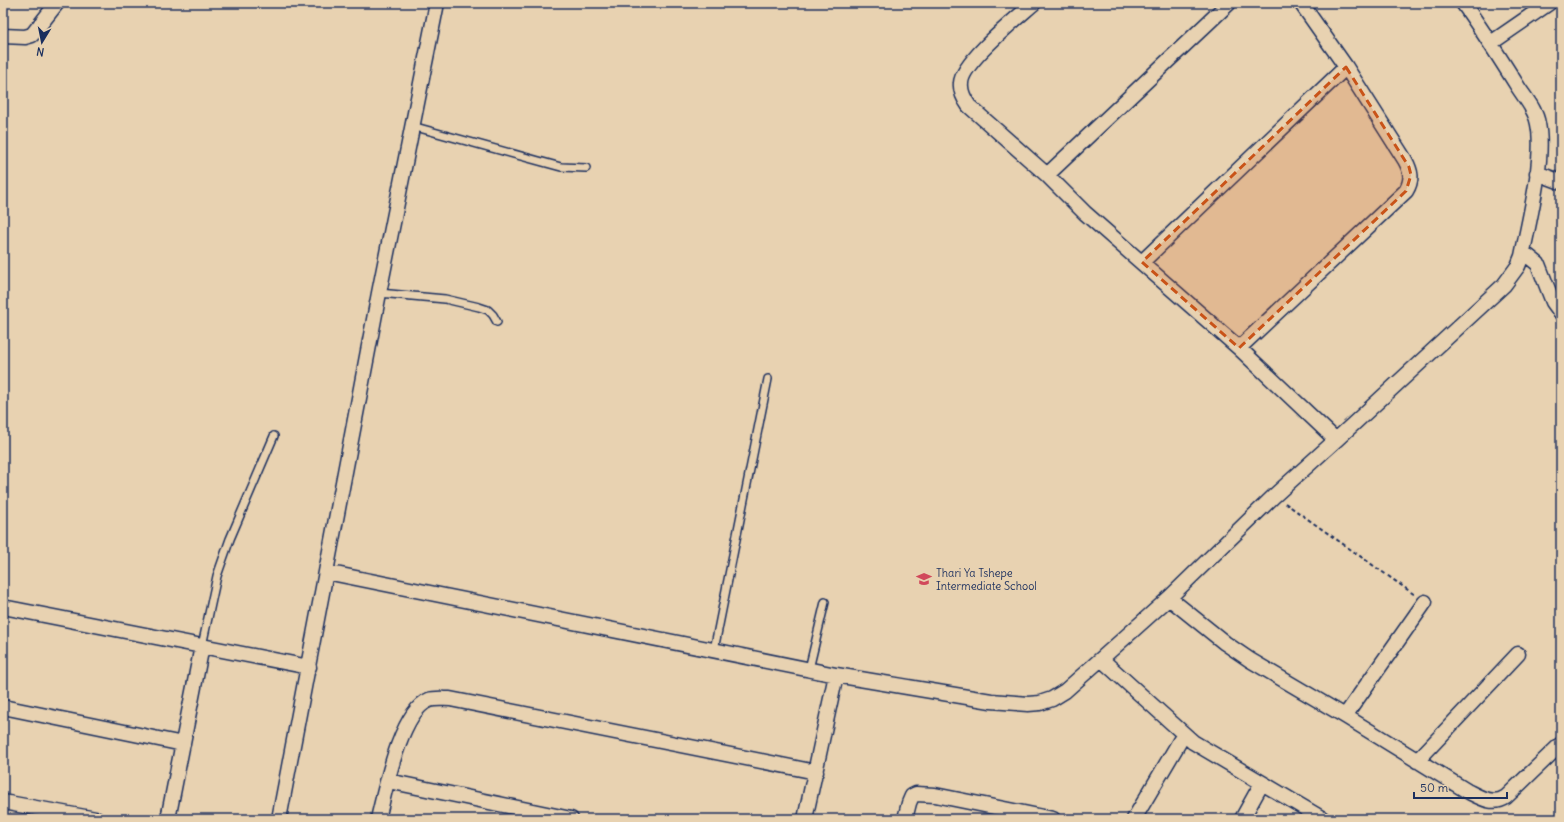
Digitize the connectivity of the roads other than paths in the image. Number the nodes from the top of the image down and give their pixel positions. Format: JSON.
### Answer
{"nodes":[{"id":1,"x":57,"y":3,"type":"edge"},
{"id":2,"x":437,"y":3,"type":"edge"},
{"id":3,"x":1034,"y":3,"type":"edge"},
{"id":4,"x":1230,"y":3,"type":"edge"},
{"id":5,"x":1301,"y":3,"type":"edge"},
{"id":6,"x":1463,"y":3,"type":"edge"},
{"id":7,"x":1549,"y":3,"type":"edge"},
{"id":8,"x":3,"y":36,"type":"edge"},
{"id":9,"x":1491,"y":43,"type":"junction"},
{"id":10,"x":1346,"y":67,"type":"junction"},
{"id":11,"x":412,"y":126,"type":"junction"},
{"id":12,"x":586,"y":168,"type":"dead end"},
{"id":13,"x":1537,"y":173,"type":"junction"},
{"id":14,"x":1047,"y":175,"type":"junction"},
{"id":15,"x":1561,"y":182,"type":"edge"},
{"id":16,"x":1522,"y":252,"type":"junction"},
{"id":17,"x":1142,"y":262,"type":"junction"},
{"id":18,"x":379,"y":293,"type":"junction"},
{"id":19,"x":1561,"y":313,"type":"edge"},
{"id":20,"x":497,"y":322,"type":"dead end"},
{"id":21,"x":1239,"y":348,"type":"junction"},
{"id":22,"x":768,"y":379,"type":"dead end"},
{"id":23,"x":274,"y":436,"type":"dead end"},
{"id":24,"x":1336,"y":440,"type":"junction"},
{"id":25,"x":326,"y":572,"type":"junction"},
{"id":26,"x":1169,"y":598,"type":"junction"},
{"id":27,"x":826,"y":602,"type":"dead end"},
{"id":28,"x":1425,"y":602,"type":"road end"},
{"id":29,"x":3,"y":607,"type":"edge"},
{"id":30,"x":202,"y":646,"type":"junction"},
{"id":31,"x":714,"y":650,"type":"junction"},
{"id":32,"x":1518,"y":654,"type":"dead end"},
{"id":33,"x":1101,"y":659,"type":"junction"},
{"id":34,"x":309,"y":667,"type":"junction"},
{"id":35,"x":809,"y":669,"type":"junction"},
{"id":36,"x":836,"y":675,"type":"junction"},
{"id":37,"x":3,"y":708,"type":"edge"},
{"id":38,"x":1345,"y":716,"type":"junction"},
{"id":39,"x":1184,"y":734,"type":"junction"},
{"id":40,"x":183,"y":744,"type":"junction"},
{"id":41,"x":1561,"y":744,"type":"edge"},
{"id":42,"x":1417,"y":761,"type":"junction"},
{"id":43,"x":816,"y":772,"type":"junction"},
{"id":44,"x":388,"y":781,"type":"junction"},
{"id":45,"x":1262,"y":783,"type":"junction"},
{"id":46,"x":3,"y":802,"type":"edge"},
{"id":47,"x":96,"y":819,"type":"edge"},
{"id":48,"x":168,"y":819,"type":"edge"},
{"id":49,"x":279,"y":819,"type":"edge"},
{"id":50,"x":378,"y":819,"type":"edge"},
{"id":51,"x":571,"y":819,"type":"edge"},
{"id":52,"x":805,"y":819,"type":"edge"},
{"id":53,"x":905,"y":819,"type":"edge"},
{"id":54,"x":1052,"y":819,"type":"edge"},
{"id":55,"x":1134,"y":819,"type":"edge"},
{"id":56,"x":1242,"y":819,"type":"edge"},
{"id":57,"x":1323,"y":819,"type":"edge"}],
"edges":[{"from":1,"to":8,"type":"street"},
{"from":2,"to":11,"type":"street"},
{"from":3,"to":14,"type":"street"},
{"from":4,"to":14,"type":"street"},
{"from":5,"to":10,"type":"street"},
{"from":6,"to":9,"type":"street"},
{"from":7,"to":9,"type":"street"},
{"from":9,"to":13,"type":"street"},
{"from":10,"to":17,"type":"street"},
{"from":10,"to":21,"type":"street"},
{"from":11,"to":12,"type":"lane"},
{"from":11,"to":18,"type":"street"},
{"from":13,"to":15,"type":"street"},
{"from":13,"to":16,"type":"street"},
{"from":14,"to":17,"type":"street"},
{"from":16,"to":19,"type":"street"},
{"from":16,"to":24,"type":"street"},
{"from":17,"to":21,"type":"street"},
{"from":18,"to":20,"type":"lane"},
{"from":18,"to":25,"type":"street"},
{"from":21,"to":24,"type":"street"},
{"from":22,"to":31,"type":"lane"},
{"from":23,"to":30,"type":"lane"},
{"from":24,"to":26,"type":"street"},
{"from":25,"to":31,"type":"street"},
{"from":25,"to":34,"type":"street"},
{"from":26,"to":33,"type":"street"},
{"from":26,"to":38,"type":"street"},
{"from":27,"to":35,"type":"lane"},
{"from":28,"to":38,"type":"street"},
{"from":29,"to":30,"type":"street"},
{"from":30,"to":34,"type":"street"},
{"from":30,"to":40,"type":"street"},
{"from":31,"to":35,"type":"street"},
{"from":32,"to":42,"type":"street"},
{"from":33,"to":36,"type":"street"},
{"from":33,"to":39,"type":"street"},
{"from":34,"to":49,"type":"street"},
{"from":35,"to":36,"type":"street"},
{"from":36,"to":43,"type":"street"},
{"from":37,"to":40,"type":"street"},
{"from":38,"to":42,"type":"street"},
{"from":39,"to":45,"type":"street"},
{"from":39,"to":55,"type":"street"},
{"from":40,"to":48,"type":"street"},
{"from":41,"to":42,"type":"street"},
{"from":43,"to":44,"type":"street"},
{"from":43,"to":52,"type":"street"},
{"from":44,"to":50,"type":"street"},
{"from":44,"to":51,"type":"street"},
{"from":45,"to":56,"type":"street"},
{"from":45,"to":57,"type":"street"},
{"from":46,"to":47,"type":"street"},
{"from":53,"to":54,"type":"street"}]}
